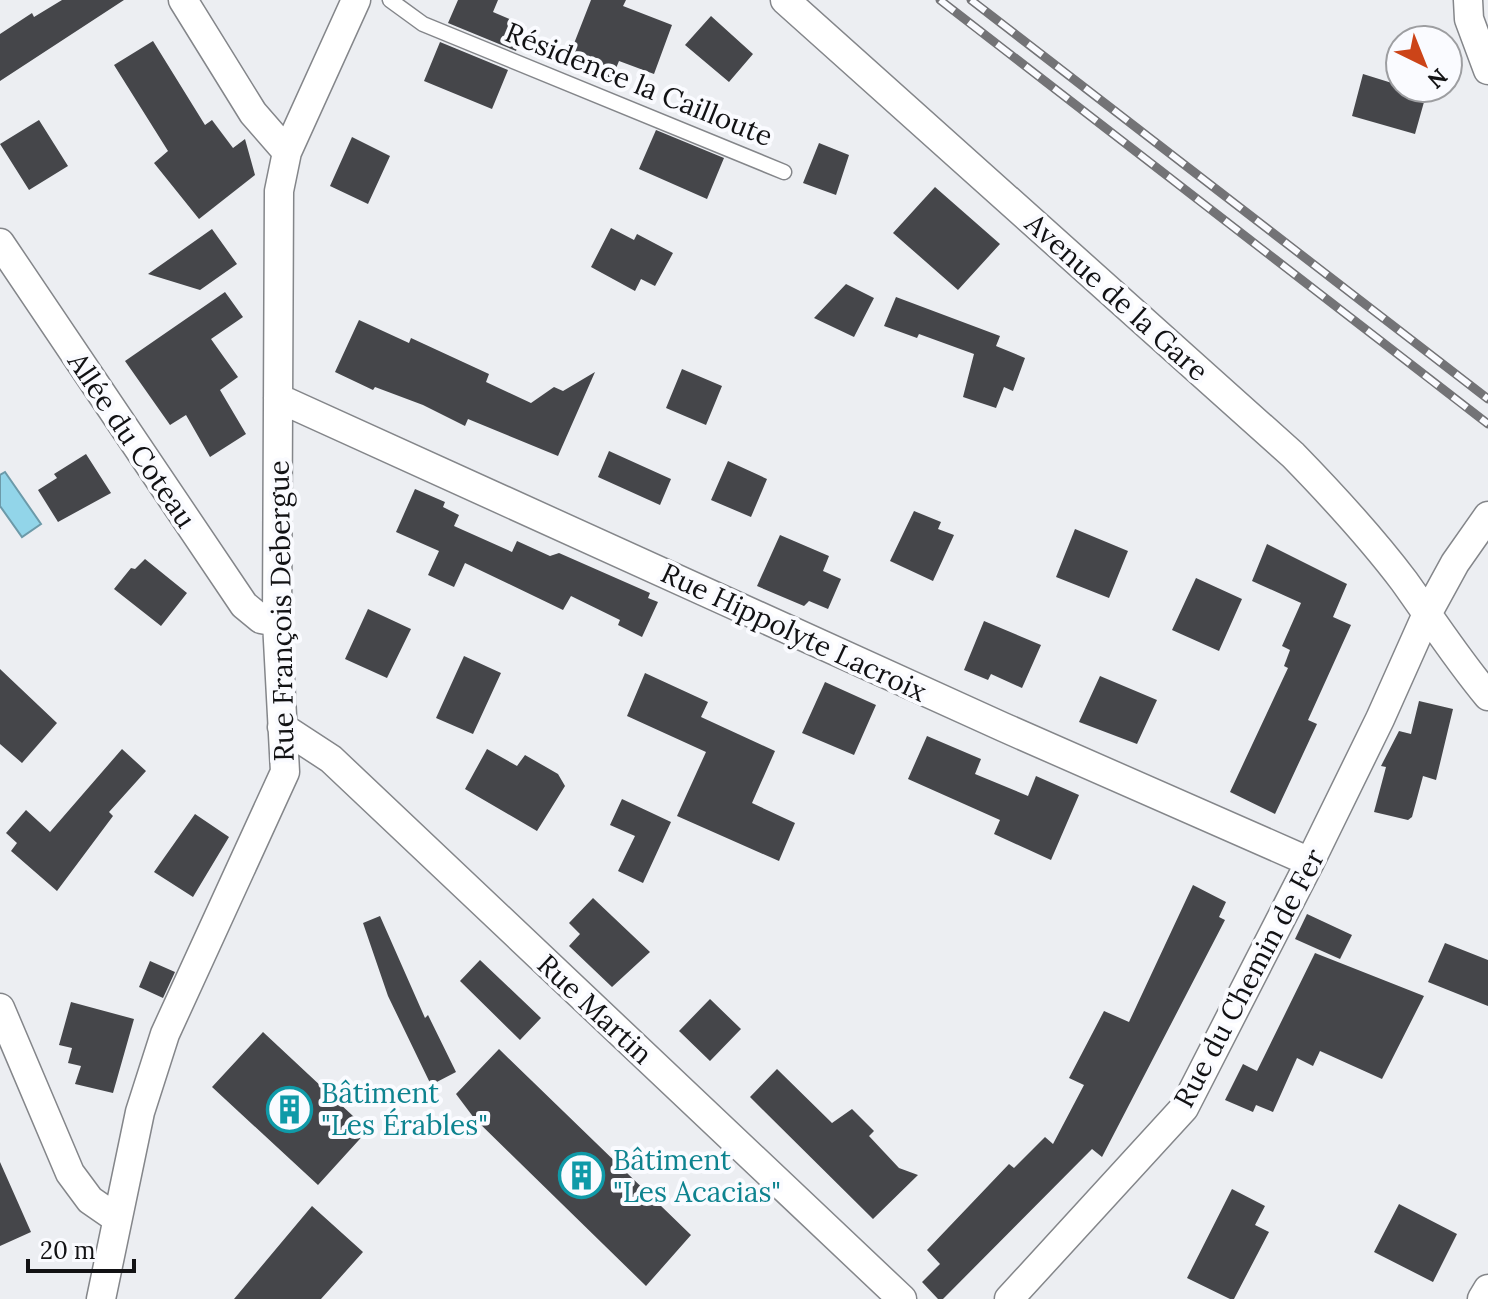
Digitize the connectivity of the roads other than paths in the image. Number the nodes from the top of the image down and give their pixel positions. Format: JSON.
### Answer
{"nodes":[{"id":1,"x":183,"y":0,"type":"edge"},
{"id":2,"x":356,"y":0,"type":"edge"},
{"id":3,"x":390,"y":0,"type":"edge"},
{"id":4,"x":785,"y":0,"type":"edge"},
{"id":5,"x":1468,"y":0,"type":"edge"},
{"id":6,"x":1488,"y":70,"type":"edge"},
{"id":7,"x":287,"y":152,"type":"junction"},
{"id":8,"x":784,"y":172,"type":"dead end"},
{"id":9,"x":0,"y":243,"type":"edge"},
{"id":10,"x":278,"y":398,"type":"junction"},
{"id":11,"x":1488,"y":516,"type":"edge"},
{"id":12,"x":1426,"y":616,"type":"junction"},
{"id":13,"x":277,"y":622,"type":"junction"},
{"id":14,"x":1488,"y":696,"type":"edge"},
{"id":15,"x":282,"y":727,"type":"junction"},
{"id":16,"x":1310,"y":862,"type":"junction"},
{"id":17,"x":0,"y":1008,"type":"edge"},
{"id":18,"x":116,"y":1218,"type":"junction"},
{"id":19,"x":1488,"y":1289,"type":"edge"},
{"id":20,"x":101,"y":1299,"type":"edge"},
{"id":21,"x":902,"y":1299,"type":"edge"},
{"id":22,"x":1009,"y":1299,"type":"edge"},
{"id":23,"x":1482,"y":1299,"type":"edge"}],
"edges":[{"from":1,"to":7,"type":"street"},
{"from":2,"to":7,"type":"street","name":"Rue François Debergue"},
{"from":3,"to":8,"type":"lane","name":"Résidence la Cailloute"},
{"from":4,"to":12,"type":"street","name":"Avenue de la Gare"},
{"from":5,"to":6,"type":"street"},
{"from":7,"to":10,"type":"street","name":"Rue François Debergue"},
{"from":9,"to":13,"type":"street","name":"Allée du Coteau"},
{"from":10,"to":13,"type":"street","name":"Rue François Debergue"},
{"from":10,"to":16,"type":"street","name":"Rue Hippolyte Lacroix"},
{"from":11,"to":12,"type":"street","name":"Rue du Chemin de Fer"},
{"from":12,"to":14,"type":"street","name":"Avenue de la Gare"},
{"from":12,"to":16,"type":"street","name":"Rue du Chemin de Fer"},
{"from":13,"to":15,"type":"street","name":"Rue François Debergue"},
{"from":15,"to":18,"type":"street","name":"Rue François Debergue"},
{"from":15,"to":21,"type":"street","name":"Rue Martin"},
{"from":16,"to":22,"type":"street","name":"Rue du Chemin de Fer"},
{"from":17,"to":18,"type":"street"},
{"from":18,"to":20,"type":"street","name":"Rue François Debergue"},
{"from":19,"to":23,"type":"street"}]}
